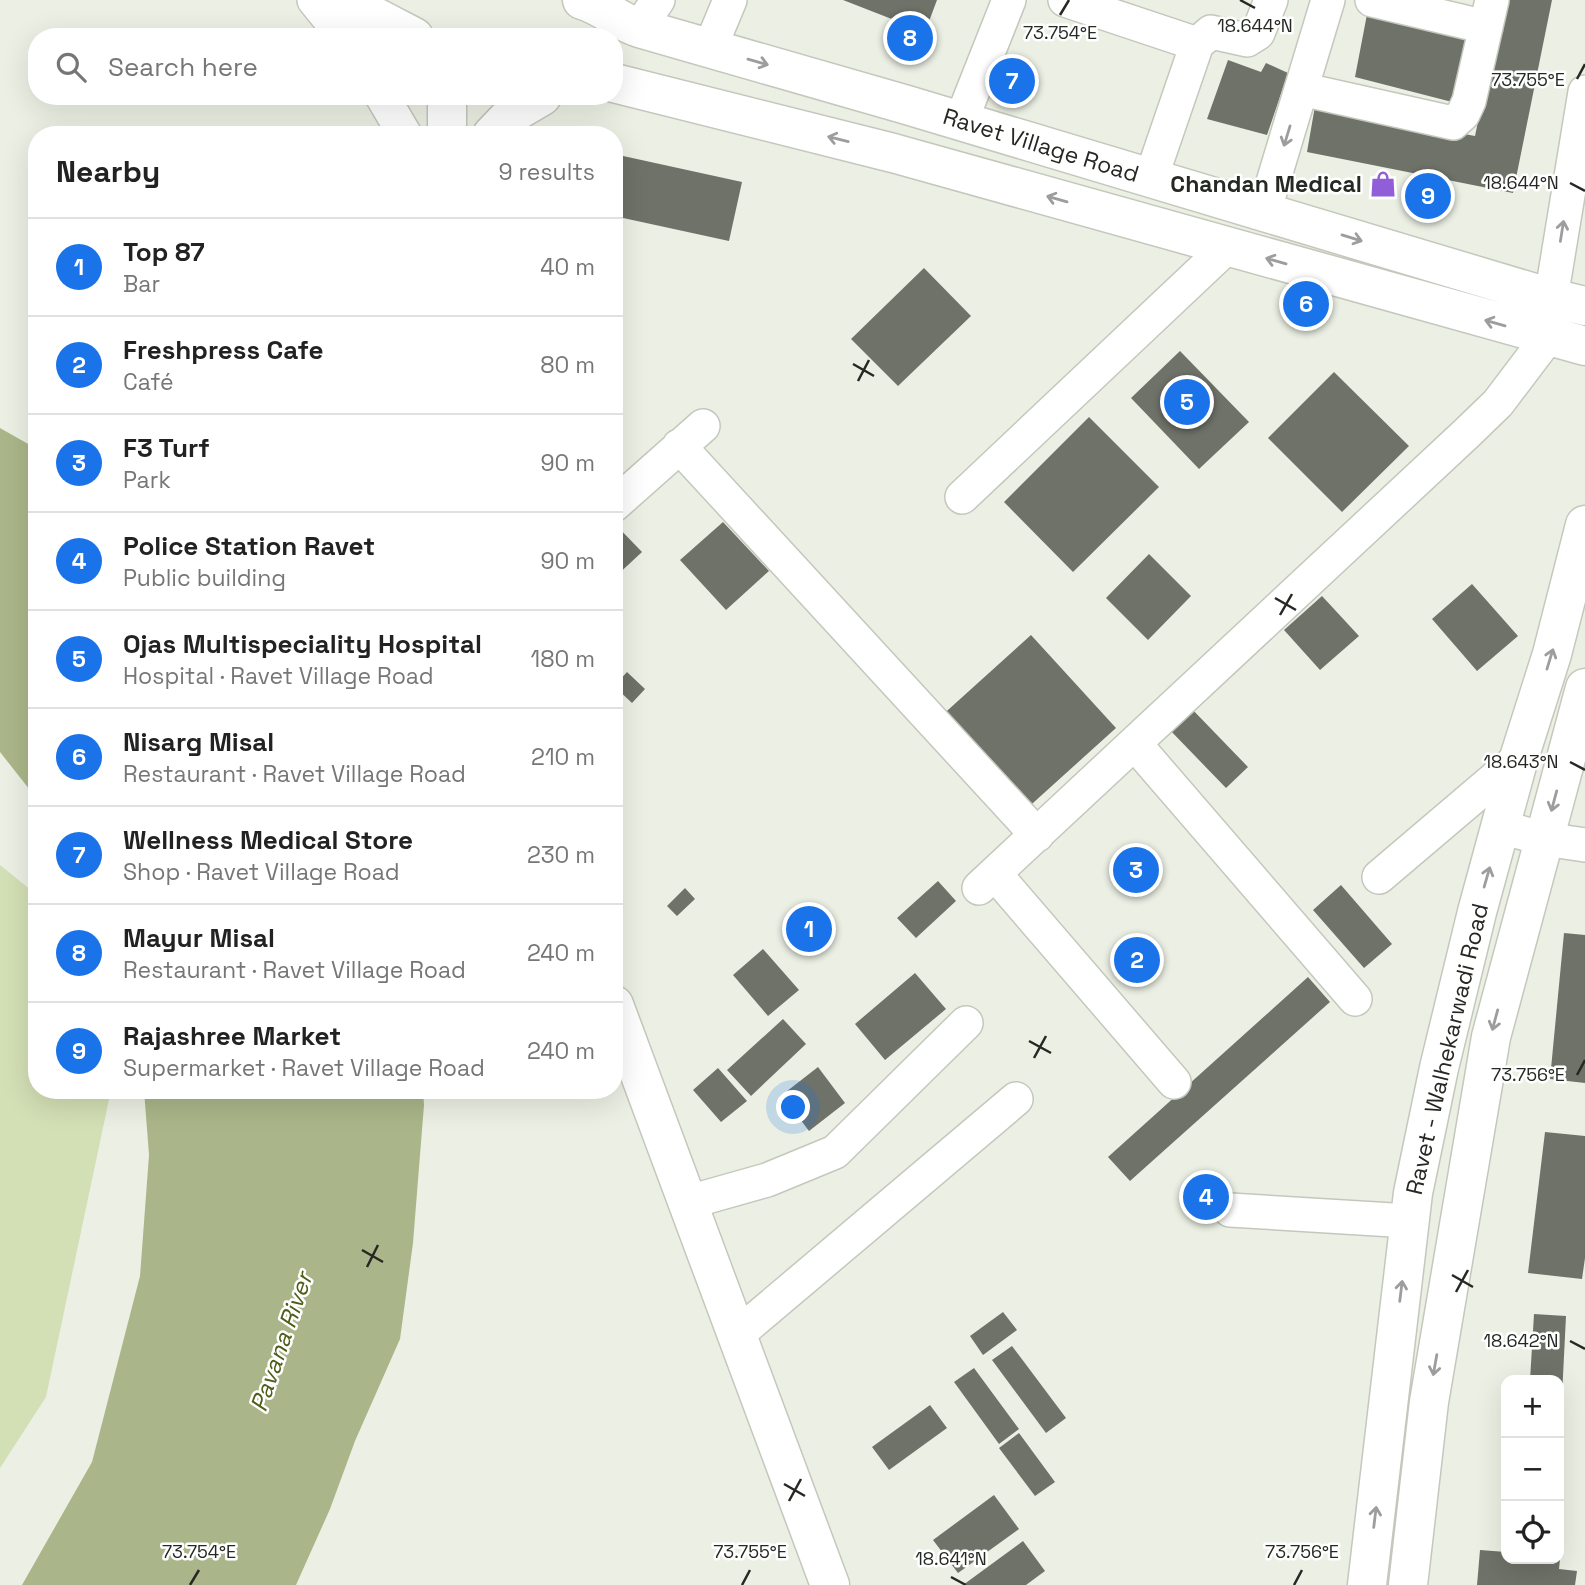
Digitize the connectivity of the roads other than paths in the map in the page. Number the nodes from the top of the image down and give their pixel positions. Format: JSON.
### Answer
{"nodes":[{"id":1,"x":314,"y":0,"type":"edge"},
{"id":2,"x":343,"y":0,"type":"edge"},
{"id":3,"x":412,"y":0,"type":"edge"},
{"id":4,"x":582,"y":0,"type":"edge"},
{"id":5,"x":730,"y":0,"type":"edge"},
{"id":6,"x":1009,"y":0,"type":"edge"},
{"id":7,"x":1065,"y":0,"type":"edge"},
{"id":8,"x":1271,"y":0,"type":"edge"},
{"id":9,"x":1328,"y":0,"type":"edge"},
{"id":10,"x":1372,"y":0,"type":"edge"},
{"id":11,"x":1489,"y":13,"type":"edge"},
{"id":12,"x":640,"y":17,"type":"edge"},
{"id":13,"x":337,"y":28,"type":"edge"},
{"id":14,"x":398,"y":28,"type":"edge"},
{"id":15,"x":410,"y":28,"type":"edge"},
{"id":16,"x":1197,"y":44,"type":"junction"},
{"id":17,"x":710,"y":48,"type":"junction"},
{"id":18,"x":623,"y":67,"type":"edge"},
{"id":19,"x":623,"y":85,"type":"edge"},
{"id":20,"x":1301,"y":89,"type":"junction"},
{"id":21,"x":1585,"y":93,"type":"edge"},
{"id":22,"x":387,"y":105,"type":"edge"},
{"id":23,"x":447,"y":105,"type":"edge"},
{"id":24,"x":527,"y":105,"type":"edge"},
{"id":25,"x":961,"y":121,"type":"junction"},
{"id":26,"x":400,"y":126,"type":"edge"},
{"id":27,"x":447,"y":126,"type":"edge"},
{"id":28,"x":501,"y":126,"type":"edge"},
{"id":29,"x":1151,"y":178,"type":"junction"},
{"id":30,"x":1264,"y":212,"type":"junction"},
{"id":31,"x":1227,"y":247,"type":"junction"},
{"id":32,"x":1568,"y":302,"type":"edge"},
{"id":33,"x":1548,"y":337,"type":"junction"},
{"id":34,"x":1585,"y":347,"type":"edge"},
{"id":35,"x":623,"y":497,"type":"edge"},
{"id":36,"x":961,"y":497,"type":"dead end"},
{"id":37,"x":1585,"y":525,"type":"edge"},
{"id":38,"x":1585,"y":688,"type":"edge"},
{"id":39,"x":1135,"y":744,"type":"junction"},
{"id":40,"x":1519,"y":758,"type":"junction"},
{"id":41,"x":1501,"y":827,"type":"junction"},
{"id":42,"x":1037,"y":835,"type":"junction"},
{"id":43,"x":1544,"y":839,"type":"junction"},
{"id":44,"x":1585,"y":845,"type":"edge"},
{"id":45,"x":1379,"y":877,"type":"dead end"},
{"id":46,"x":1355,"y":999,"type":"dead end"},
{"id":47,"x":966,"y":1023,"type":"dead end"},
{"id":48,"x":623,"y":1029,"type":"edge"},
{"id":49,"x":1174,"y":1082,"type":"dead end"},
{"id":50,"x":1016,"y":1099,"type":"dead end"},
{"id":51,"x":689,"y":1202,"type":"junction"},
{"id":52,"x":1230,"y":1210,"type":"dead end"},
{"id":53,"x":1409,"y":1221,"type":"junction"},
{"id":54,"x":738,"y":1334,"type":"junction"},
{"id":55,"x":830,"y":1585,"type":"edge"},
{"id":56,"x":1367,"y":1585,"type":"edge"},
{"id":57,"x":1408,"y":1585,"type":"edge"}],
"edges":[{"from":1,"to":13,"type":"street"},
{"from":2,"to":14,"type":"main road"},
{"from":3,"to":15,"type":"main road"},
{"from":4,"to":12,"type":"main road","name":"Ravet Village Road"},
{"from":5,"to":17,"type":"street"},
{"from":6,"to":25,"type":"street"},
{"from":7,"to":16,"type":"street"},
{"from":8,"to":16,"type":"street"},
{"from":9,"to":20,"type":"street"},
{"from":10,"to":11,"type":"street"},
{"from":11,"to":20,"type":"street"},
{"from":12,"to":17,"type":"main road","name":"Ravet Village Road"},
{"from":12,"to":18,"type":"main road"},
{"from":16,"to":29,"type":"street"},
{"from":17,"to":25,"type":"main road","name":"Ravet Village Road","one_way":true},
{"from":31,"to":19,"type":"main road","name":"Ravet Village Road","one_way":true},
{"from":20,"to":30,"type":"street","one_way":true},
{"from":32,"to":21,"type":"street","one_way":true},
{"from":22,"to":26,"type":"street"},
{"from":23,"to":27,"type":"main road"},
{"from":24,"to":28,"type":"main road"},
{"from":25,"to":29,"type":"main road","name":"Ravet Village Road"},
{"from":29,"to":30,"type":"main road","name":"Ravet Village Road"},
{"from":30,"to":32,"type":"main road","name":"Ravet Village Road","one_way":true},
{"from":33,"to":31,"type":"main road","name":"Ravet Village Road","one_way":true},
{"from":31,"to":36,"type":"street"},
{"from":32,"to":33,"type":"street"},
{"from":32,"to":34,"type":"main road"},
{"from":33,"to":34,"type":"main road","name":"Ravet Village Road"},
{"from":33,"to":39,"type":"street"},
{"from":35,"to":42,"type":"street"},
{"from":40,"to":37,"type":"main road","name":"Ravet - Walhekarwadi Road","one_way":true},
{"from":38,"to":43,"type":"main road","name":"Ravet - Walhekarwadi Road","one_way":true},
{"from":39,"to":42,"type":"street"},
{"from":39,"to":46,"type":"street"},
{"from":40,"to":41,"type":"main road","name":"Ravet - Walhekarwadi Road"},
{"from":40,"to":45,"type":"street"},
{"from":41,"to":43,"type":"street"},
{"from":53,"to":41,"type":"main road","name":"Ravet - Walhekarwadi Road","one_way":true},
{"from":42,"to":49,"type":"street"},
{"from":43,"to":44,"type":"street"},
{"from":43,"to":57,"type":"main road","name":"Ravet - Walhekarwadi Road","one_way":true},
{"from":47,"to":51,"type":"street"},
{"from":48,"to":51,"type":"main road"},
{"from":50,"to":54,"type":"street"},
{"from":51,"to":54,"type":"main road"},
{"from":52,"to":53,"type":"street"},
{"from":56,"to":53,"type":"main road","name":"Ravet - Walhekarwadi Road","one_way":true},
{"from":54,"to":55,"type":"main road"}]}
